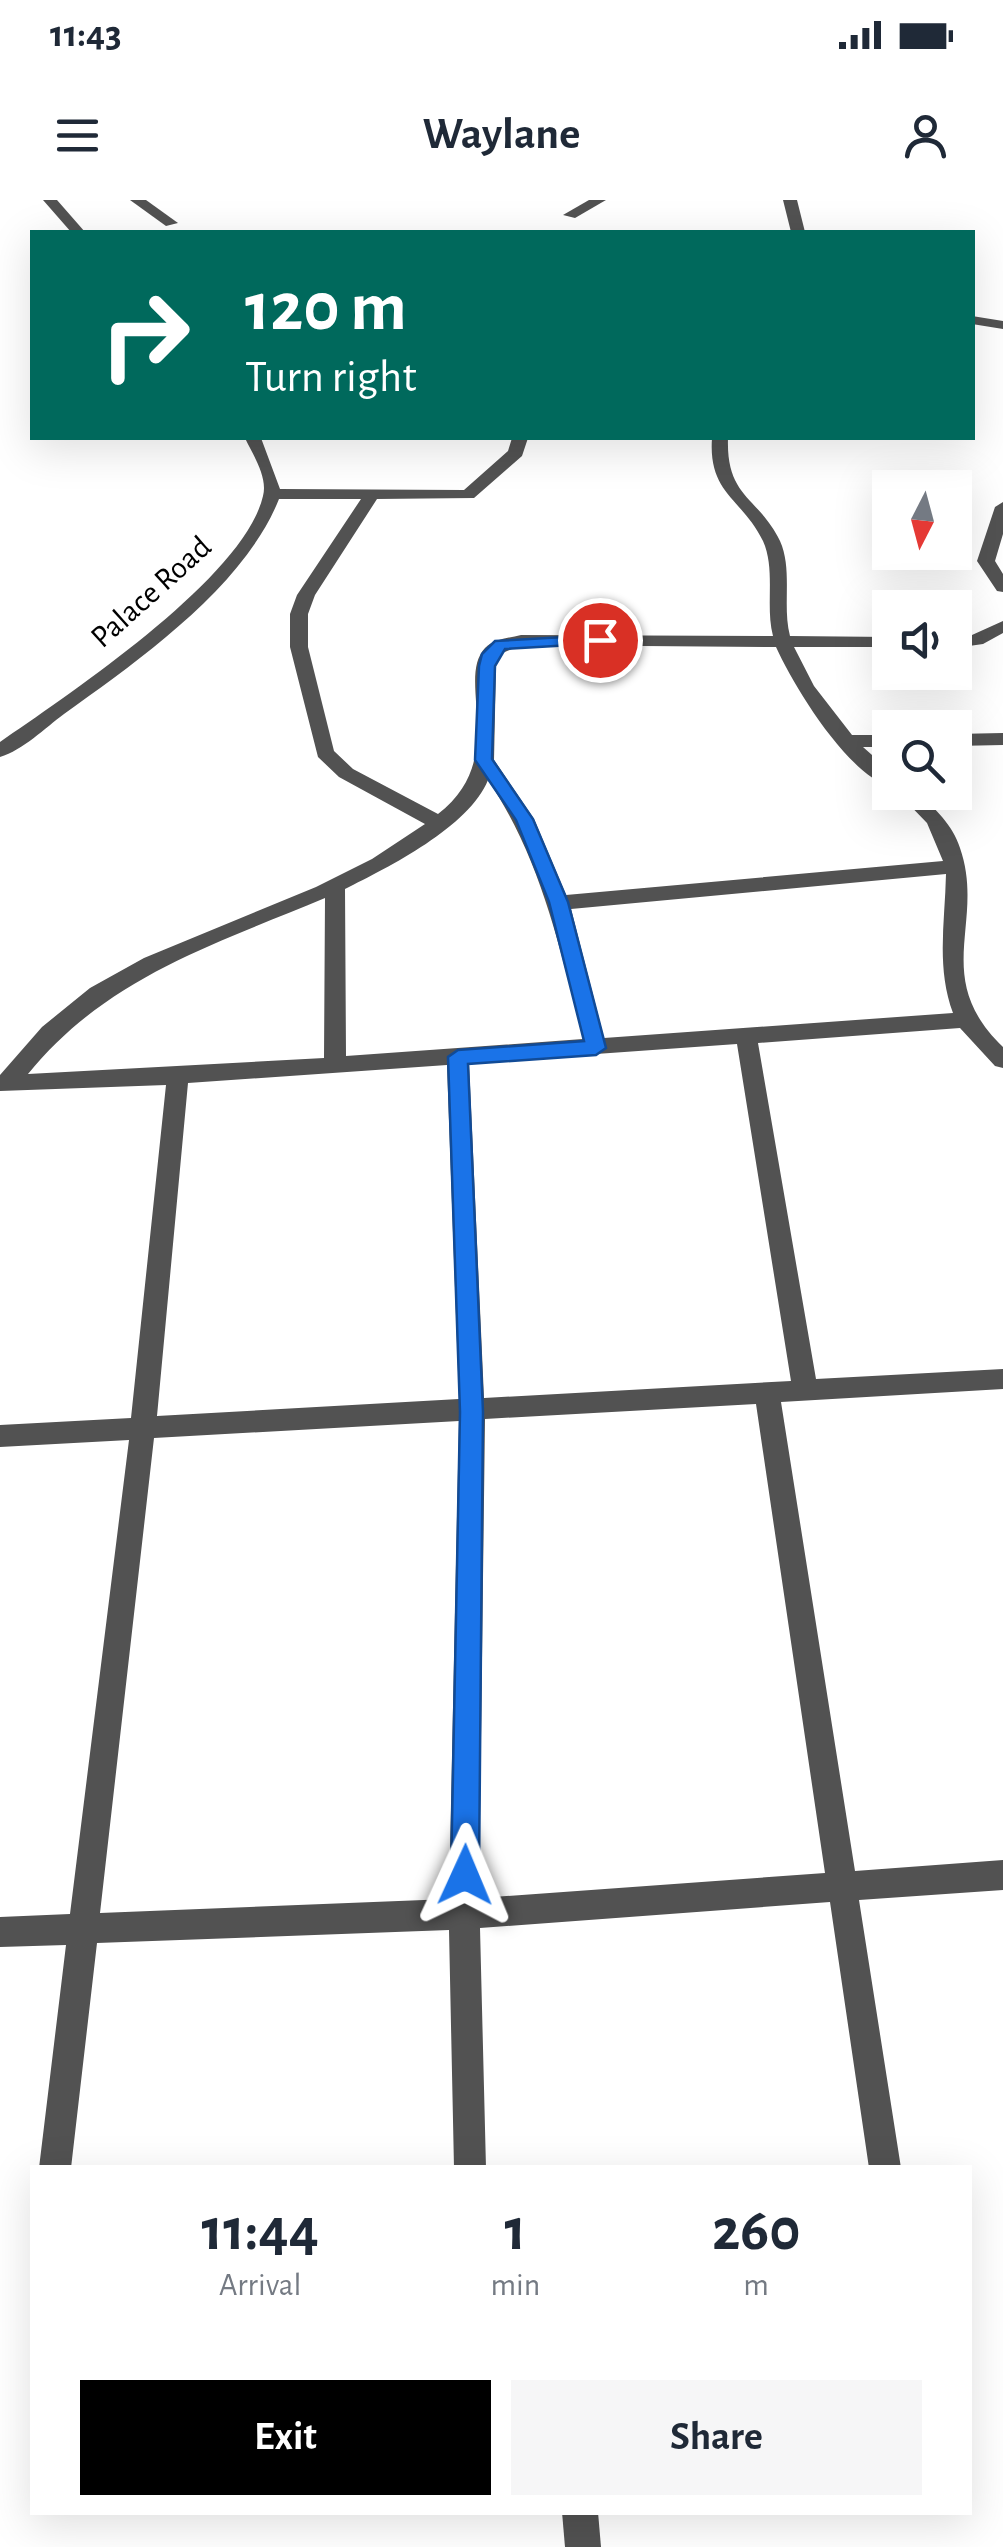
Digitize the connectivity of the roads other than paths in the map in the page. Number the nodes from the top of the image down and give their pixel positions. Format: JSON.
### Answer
{"nodes":[{"id":1,"x":50,"y":200,"type":"edge"},
{"id":2,"x":137,"y":200,"type":"edge"},
{"id":3,"x":600,"y":200,"type":"edge"},
{"id":4,"x":790,"y":200,"type":"edge"},
{"id":5,"x":570,"y":215,"type":"dead end"},
{"id":6,"x":172,"y":223,"type":"dead end"},
{"id":7,"x":76,"y":230,"type":"edge"},
{"id":8,"x":798,"y":230,"type":"edge"},
{"id":9,"x":975,"y":320,"type":"edge"},
{"id":10,"x":1003,"y":325,"type":"edge"},
{"id":11,"x":254,"y":440,"type":"edge"},
{"id":12,"x":519,"y":440,"type":"edge"},
{"id":13,"x":720,"y":440,"type":"edge"},
{"id":14,"x":272,"y":494,"type":"junction"},
{"id":15,"x":371,"y":496,"type":"junction"},
{"id":16,"x":1003,"y":507,"type":"edge"},
{"id":17,"x":1003,"y":586,"type":"edge"},
{"id":18,"x":1003,"y":626,"type":"edge"},
{"id":19,"x":782,"y":640,"type":"junction"},
{"id":20,"x":972,"y":641,"type":"edge"},
{"id":21,"x":872,"y":642,"type":"edge"},
{"id":22,"x":1003,"y":739,"type":"edge"},
{"id":23,"x":972,"y":740,"type":"edge"},
{"id":24,"x":872,"y":741,"type":"edge"},
{"id":25,"x":846,"y":742,"type":"junction"},
{"id":26,"x":0,"y":751,"type":"edge"},
{"id":27,"x":484,"y":760,"type":"junction"},
{"id":28,"x":872,"y":769,"type":"edge"},
{"id":29,"x":927,"y":810,"type":"edge"},
{"id":30,"x":440,"y":822,"type":"junction"},
{"id":31,"x":956,"y":866,"type":"junction"},
{"id":32,"x":335,"y":885,"type":"junction"},
{"id":33,"x":559,"y":902,"type":"junction"},
{"id":34,"x":966,"y":1020,"type":"junction"},
{"id":35,"x":748,"y":1039,"type":"junction"},
{"id":36,"x":596,"y":1048,"type":"junction"},
{"id":37,"x":458,"y":1057,"type":"junction"},
{"id":38,"x":1003,"y":1060,"type":"edge"},
{"id":39,"x":335,"y":1065,"type":"junction"},
{"id":40,"x":178,"y":1076,"type":"junction"},
{"id":41,"x":4,"y":1083,"type":"edge"},
{"id":42,"x":1003,"y":1379,"type":"edge"},
{"id":43,"x":805,"y":1388,"type":"junction"},
{"id":44,"x":767,"y":1392,"type":"junction"},
{"id":45,"x":472,"y":1412,"type":"junction"},
{"id":46,"x":142,"y":1426,"type":"junction"},
{"id":47,"x":0,"y":1436,"type":"edge"},
{"id":48,"x":1003,"y":1875,"type":"edge"},
{"id":49,"x":842,"y":1884,"type":"junction"},
{"id":50,"x":464,"y":1914,"type":"junction"},
{"id":51,"x":81,"y":1927,"type":"junction"},
{"id":52,"x":0,"y":1932,"type":"edge"},
{"id":53,"x":54,"y":2165,"type":"edge"},
{"id":54,"x":470,"y":2165,"type":"edge"},
{"id":55,"x":885,"y":2165,"type":"edge"},
{"id":56,"x":580,"y":2515,"type":"edge"},
{"id":57,"x":583,"y":2547,"type":"edge"}],
"edges":[{"from":1,"to":7,"type":"street"},
{"from":2,"to":6,"type":"street"},
{"from":3,"to":5,"type":"street"},
{"from":4,"to":8,"type":"street"},
{"from":9,"to":10,"type":"street"},
{"from":11,"to":14,"type":"street"},
{"from":12,"to":15,"type":"street"},
{"from":13,"to":19,"type":"street"},
{"from":14,"to":15,"type":"street"},
{"from":14,"to":26,"type":"street","name":"Palace Road"},
{"from":15,"to":30,"type":"street"},
{"from":16,"to":17,"type":"street"},
{"from":18,"to":20,"type":"street"},
{"from":19,"to":21,"type":"street"},
{"from":19,"to":25,"type":"street"},
{"from":19,"to":27,"type":"street"},
{"from":22,"to":23,"type":"street"},
{"from":24,"to":25,"type":"street"},
{"from":25,"to":28,"type":"street"},
{"from":27,"to":30,"type":"street"},
{"from":27,"to":33,"type":"street"},
{"from":29,"to":31,"type":"street"},
{"from":30,"to":32,"type":"street"},
{"from":31,"to":33,"type":"street"},
{"from":31,"to":34,"type":"street"},
{"from":32,"to":39,"type":"street"},
{"from":32,"to":41,"type":"street"},
{"from":33,"to":36,"type":"street"},
{"from":34,"to":35,"type":"street"},
{"from":34,"to":38,"type":"street"},
{"from":35,"to":36,"type":"street"},
{"from":35,"to":43,"type":"street"},
{"from":36,"to":37,"type":"street"},
{"from":37,"to":39,"type":"street"},
{"from":37,"to":45,"type":"street"},
{"from":39,"to":40,"type":"street"},
{"from":40,"to":41,"type":"street"},
{"from":40,"to":46,"type":"street"},
{"from":42,"to":43,"type":"street"},
{"from":43,"to":44,"type":"street"},
{"from":44,"to":45,"type":"street"},
{"from":44,"to":49,"type":"street"},
{"from":45,"to":46,"type":"street"},
{"from":45,"to":50,"type":"street"},
{"from":46,"to":47,"type":"street"},
{"from":46,"to":51,"type":"street"},
{"from":48,"to":49,"type":"street"},
{"from":49,"to":50,"type":"street"},
{"from":49,"to":55,"type":"street"},
{"from":50,"to":51,"type":"street"},
{"from":50,"to":54,"type":"street"},
{"from":51,"to":52,"type":"street"},
{"from":51,"to":53,"type":"street"},
{"from":56,"to":57,"type":"street"}]}
